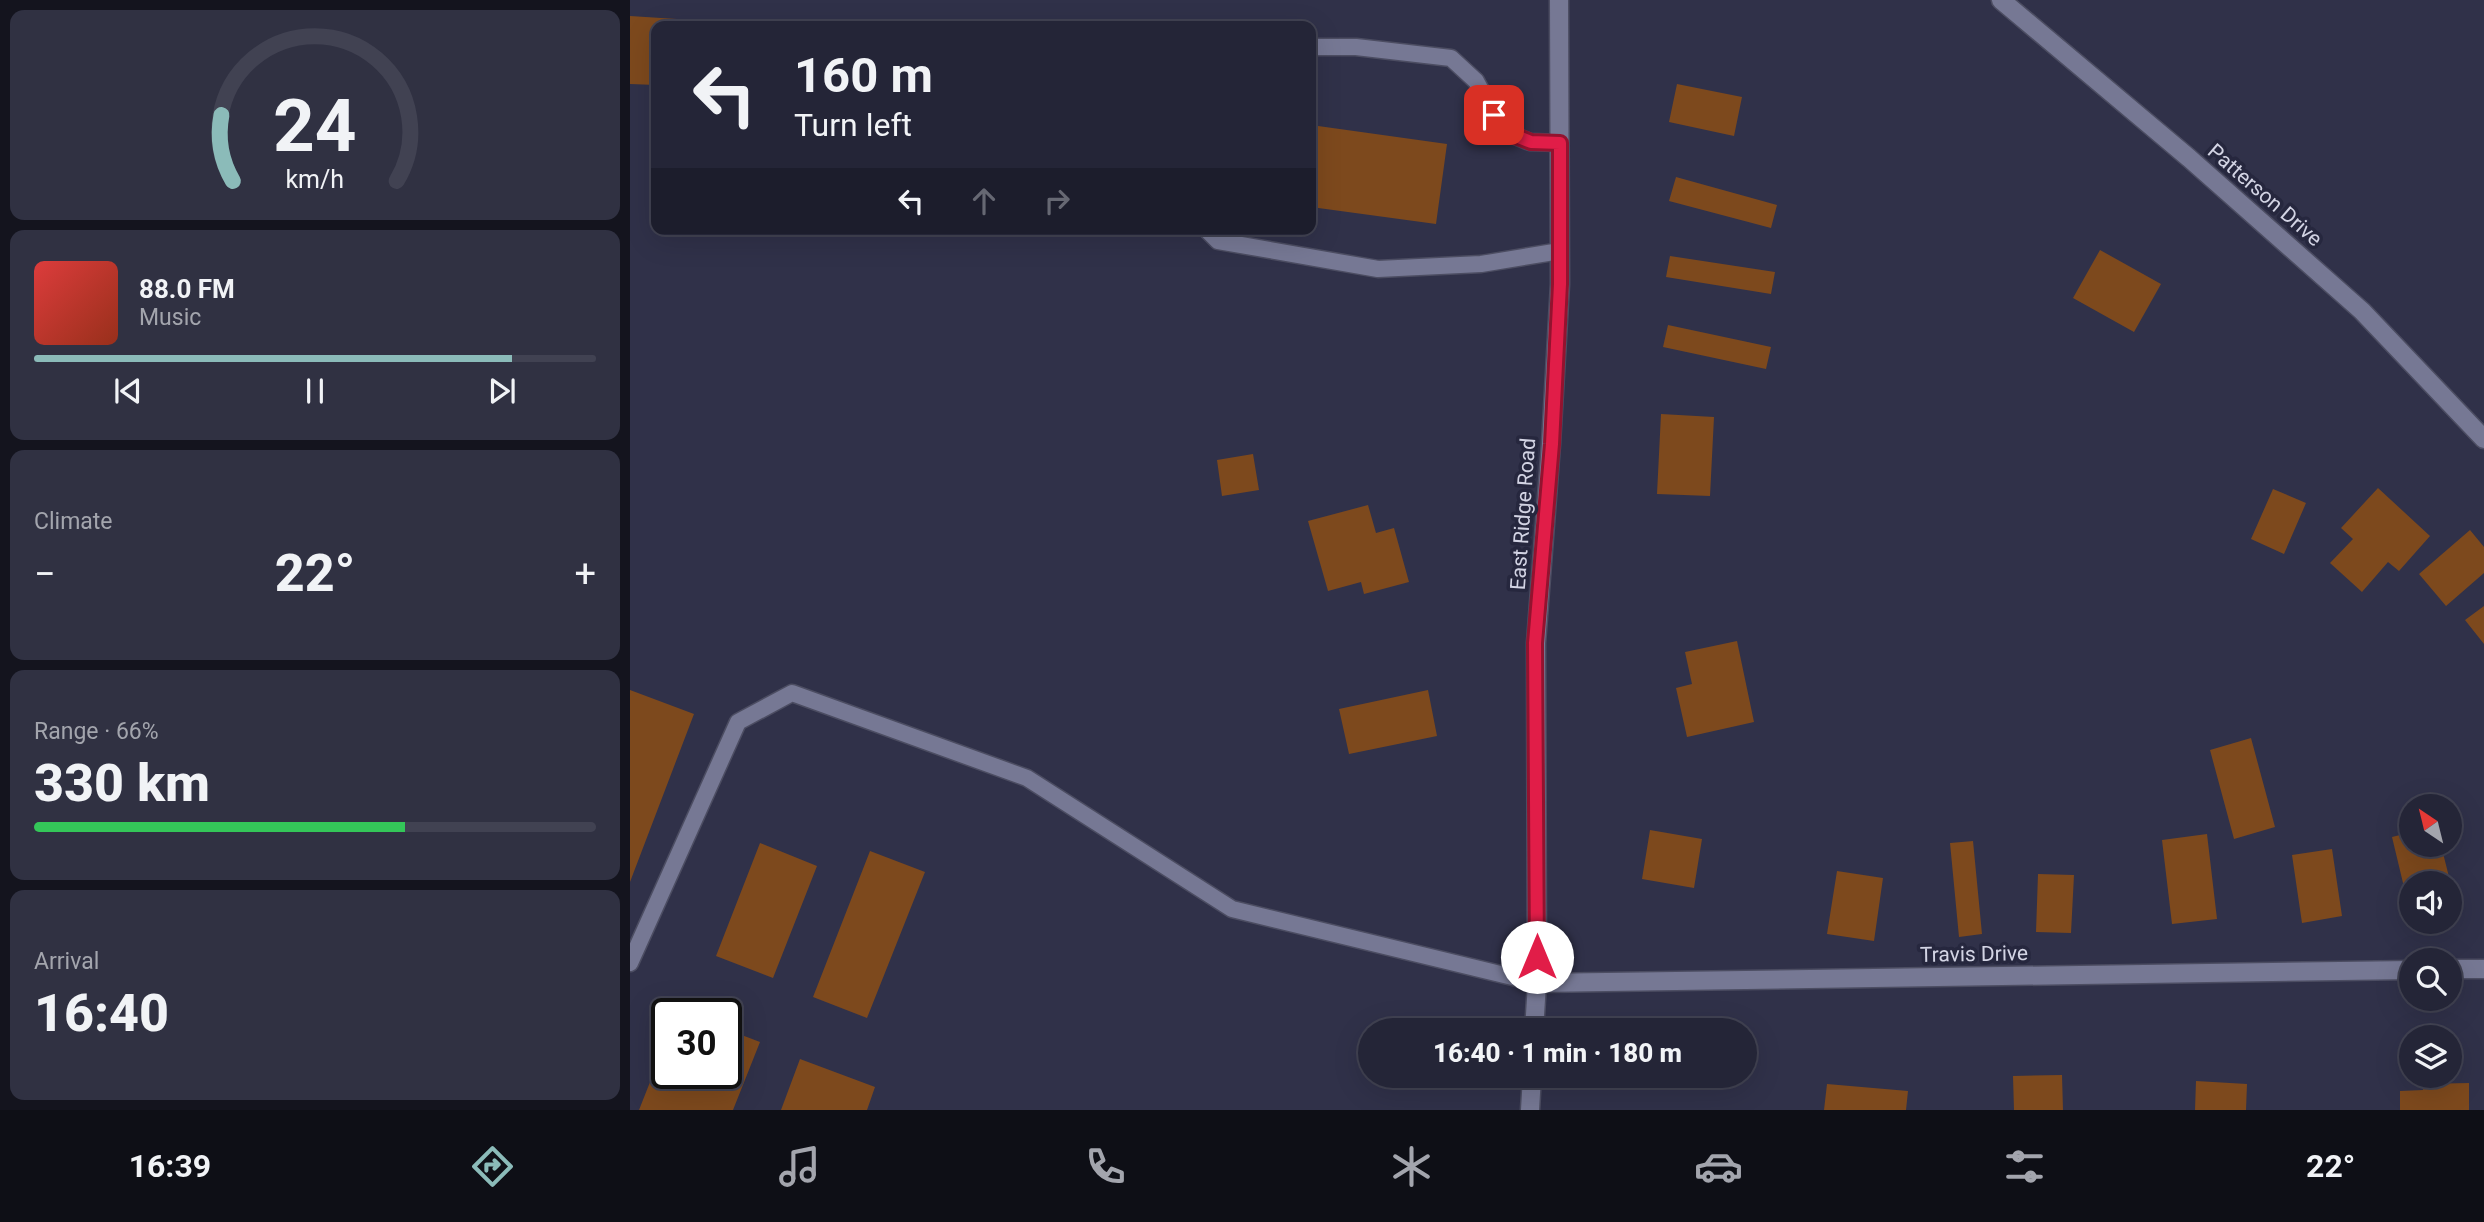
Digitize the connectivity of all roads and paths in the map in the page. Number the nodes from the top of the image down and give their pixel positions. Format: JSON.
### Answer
{"nodes":[{"id":1,"x":1559,"y":0,"type":"edge"},
{"id":2,"x":2006,"y":2,"type":"edge"},
{"id":3,"x":1316,"y":47,"type":"edge"},
{"id":4,"x":1560,"y":143,"type":"junction"},
{"id":5,"x":1212,"y":235,"type":"edge"},
{"id":6,"x":1560,"y":251,"type":"junction"},
{"id":7,"x":2484,"y":439,"type":"edge"},
{"id":8,"x":630,"y":963,"type":"edge"},
{"id":9,"x":2462,"y":969,"type":"edge"},
{"id":10,"x":2484,"y":969,"type":"edge"},
{"id":11,"x":2399,"y":970,"type":"edge"},
{"id":12,"x":1537,"y":983,"type":"junction"},
{"id":13,"x":1535,"y":1018,"type":"edge"},
{"id":14,"x":1531,"y":1088,"type":"edge"},
{"id":15,"x":1530,"y":1110,"type":"edge"}],
"edges":[{"from":1,"to":4,"type":"street","name":"East Ridge Road"},
{"from":2,"to":7,"type":"street","name":"Patterson Drive"},
{"from":3,"to":4,"type":"lane"},
{"from":4,"to":6,"type":"street","name":"East Ridge Road"},
{"from":5,"to":6,"type":"lane"},
{"from":6,"to":12,"type":"street","name":"East Ridge Road"},
{"from":8,"to":12,"type":"lane"},
{"from":9,"to":10,"type":"street"},
{"from":11,"to":12,"type":"street","name":"Travis Drive"},
{"from":12,"to":13,"type":"street","name":"East Ridge Road"},
{"from":14,"to":15,"type":"street"}]}
